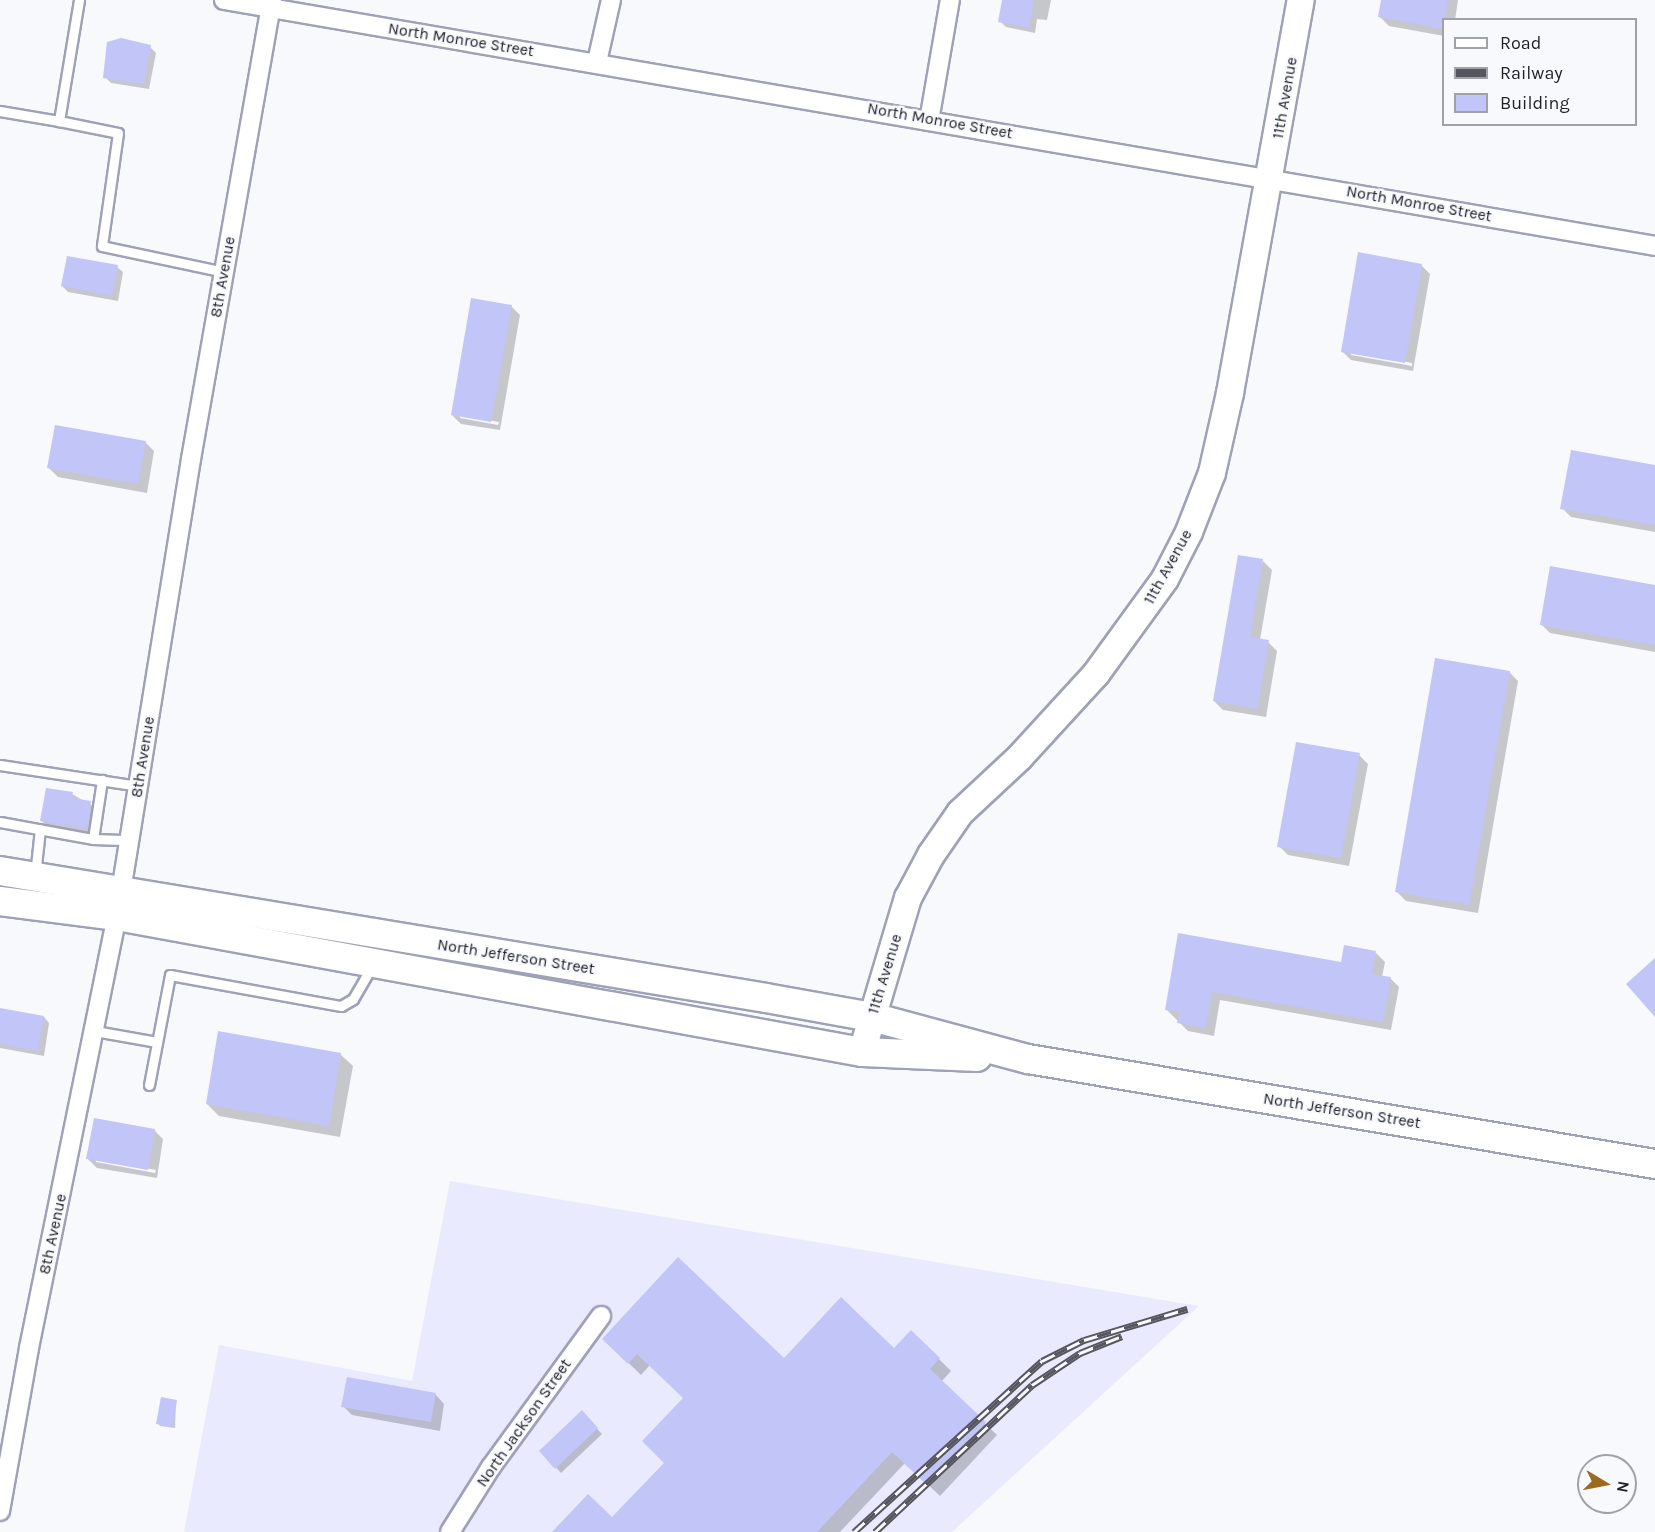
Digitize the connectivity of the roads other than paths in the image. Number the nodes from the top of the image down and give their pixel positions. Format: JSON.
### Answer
{"nodes":[{"id":1,"x":79,"y":0,"type":"edge"},
{"id":2,"x":224,"y":0,"type":"edge"},
{"id":3,"x":610,"y":0,"type":"edge"},
{"id":4,"x":950,"y":0,"type":"edge"},
{"id":5,"x":1301,"y":0,"type":"edge"},
{"id":6,"x":271,"y":4,"type":"edge"},
{"id":7,"x":597,"y":62,"type":"junction"},
{"id":8,"x":0,"y":111,"type":"edge"},
{"id":9,"x":929,"y":121,"type":"junction"},
{"id":10,"x":59,"y":122,"type":"junction"},
{"id":11,"x":1271,"y":180,"type":"junction"},
{"id":12,"x":1655,"y":246,"type":"edge"},
{"id":13,"x":224,"y":272,"type":"junction"},
{"id":14,"x":0,"y":765,"type":"edge"},
{"id":15,"x":102,"y":780,"type":"junction"},
{"id":16,"x":139,"y":786,"type":"junction"},
{"id":17,"x":0,"y":822,"type":"edge"},
{"id":18,"x":40,"y":829,"type":"junction"},
{"id":19,"x":93,"y":839,"type":"junction"},
{"id":20,"x":130,"y":840,"type":"junction"},
{"id":21,"x":0,"y":871,"type":"edge"},
{"id":22,"x":34,"y":877,"type":"junction"},
{"id":23,"x":0,"y":901,"type":"edge"},
{"id":24,"x":119,"y":904,"type":"junction"},
{"id":25,"x":374,"y":963,"type":"junction"},
{"id":26,"x":872,"y":1017,"type":"junction"},
{"id":27,"x":94,"y":1030,"type":"junction"},
{"id":28,"x":157,"y":1042,"type":"junction"},
{"id":29,"x":862,"y":1052,"type":"junction"},
{"id":30,"x":1028,"y":1059,"type":"junction"},
{"id":31,"x":149,"y":1085,"type":"dead end"},
{"id":32,"x":1655,"y":1164,"type":"edge"},
{"id":33,"x":601,"y":1316,"type":"dead end"},
{"id":34,"x":0,"y":1511,"type":"edge"},
{"id":35,"x":450,"y":1532,"type":"edge"}],
"edges":[{"from":1,"to":10,"type":"lane"},
{"from":2,"to":6,"type":"street","name":"North Monroe Street"},
{"from":3,"to":7,"type":"street"},
{"from":4,"to":9,"type":"street"},
{"from":5,"to":11,"type":"street","name":"11th Avenue"},
{"from":6,"to":7,"type":"street","name":"North Monroe Street"},
{"from":6,"to":13,"type":"street","name":"8th Avenue"},
{"from":7,"to":9,"type":"street","name":"North Monroe Street"},
{"from":8,"to":10,"type":"lane"},
{"from":9,"to":11,"type":"street","name":"North Monroe Street"},
{"from":10,"to":13,"type":"lane"},
{"from":11,"to":12,"type":"street","name":"North Monroe Street"},
{"from":11,"to":26,"type":"street","name":"11th Avenue"},
{"from":13,"to":16,"type":"street","name":"8th Avenue"},
{"from":14,"to":15,"type":"lane"},
{"from":15,"to":16,"type":"lane"},
{"from":15,"to":19,"type":"lane"},
{"from":16,"to":20,"type":"street","name":"8th Avenue"},
{"from":17,"to":18,"type":"lane"},
{"from":18,"to":19,"type":"lane"},
{"from":18,"to":22,"type":"lane"},
{"from":19,"to":20,"type":"lane"},
{"from":20,"to":24,"type":"street","name":"8th Avenue"},
{"from":21,"to":22,"type":"main road","name":"North Jefferson Street"},
{"from":22,"to":24,"type":"main road","name":"North Jefferson Street"},
{"from":23,"to":24,"type":"main road","name":"North Jefferson Street"},
{"from":24,"to":25,"type":"main road","name":"North Jefferson Street"},
{"from":24,"to":26,"type":"main road","name":"North Jefferson Street"},
{"from":24,"to":27,"type":"street","name":"8th Avenue"},
{"from":25,"to":28,"type":"lane"},
{"from":25,"to":29,"type":"main road","name":"North Jefferson Street"},
{"from":26,"to":29,"type":"street","name":"11th Avenue"},
{"from":26,"to":30,"type":"main road","name":"North Jefferson Street"},
{"from":27,"to":28,"type":"lane"},
{"from":27,"to":34,"type":"street","name":"8th Avenue"},
{"from":28,"to":31,"type":"lane"},
{"from":29,"to":30,"type":"main road","name":"North Jefferson Street"},
{"from":30,"to":32,"type":"main road","name":"North Jefferson Street"},
{"from":33,"to":35,"type":"street","name":"North Jackson Street"}]}
